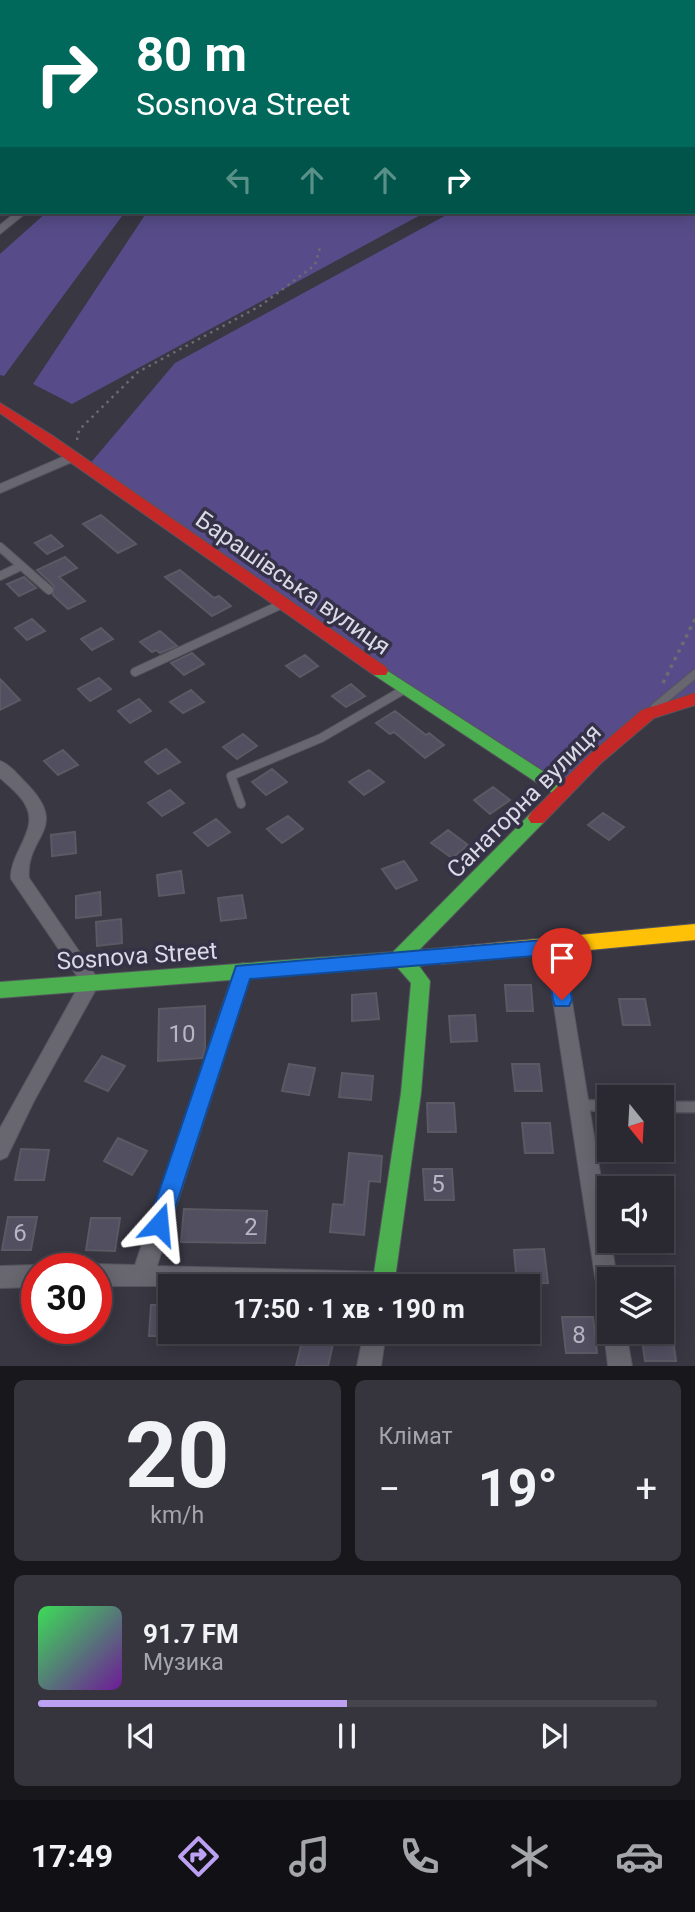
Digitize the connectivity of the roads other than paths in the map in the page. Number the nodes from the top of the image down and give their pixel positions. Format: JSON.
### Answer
{"nodes":[{"id":1,"x":20,"y":214,"type":"edge"},
{"id":2,"x":0,"y":231,"type":"edge"},
{"id":3,"x":0,"y":407,"type":"edge"},
{"id":4,"x":74,"y":456,"type":"junction"},
{"id":5,"x":0,"y":489,"type":"edge"},
{"id":6,"x":0,"y":547,"type":"edge"},
{"id":7,"x":21,"y":566,"type":"junction"},
{"id":8,"x":0,"y":576,"type":"edge"},
{"id":9,"x":48,"y":590,"type":"dead end"},
{"id":10,"x":280,"y":605,"type":"junction"},
{"id":11,"x":135,"y":672,"type":"dead end"},
{"id":12,"x":695,"y":674,"type":"edge"},
{"id":13,"x":405,"y":689,"type":"junction"},
{"id":14,"x":695,"y":699,"type":"edge"},
{"id":15,"x":648,"y":714,"type":"junction"},
{"id":16,"x":0,"y":767,"type":"edge"},
{"id":17,"x":564,"y":792,"type":"junction"},
{"id":18,"x":241,"y":804,"type":"dead end"},
{"id":19,"x":695,"y":932,"type":"edge"},
{"id":20,"x":554,"y":947,"type":"junction"},
{"id":21,"x":400,"y":957,"type":"junction"},
{"id":22,"x":243,"y":971,"type":"junction"},
{"id":23,"x":91,"y":982,"type":"junction"},
{"id":24,"x":0,"y":990,"type":"edge"},
{"id":25,"x":579,"y":1105,"type":"junction"},
{"id":26,"x":597,"y":1106,"type":"edge"},
{"id":27,"x":674,"y":1107,"type":"edge"},
{"id":28,"x":695,"y":1107,"type":"edge"},
{"id":29,"x":0,"y":1150,"type":"edge"},
{"id":30,"x":604,"y":1267,"type":"edge"},
{"id":31,"x":143,"y":1274,"type":"junction"},
{"id":32,"x":386,"y":1274,"type":"edge"},
{"id":33,"x":112,"y":1275,"type":"edge"},
{"id":34,"x":158,"y":1275,"type":"edge"},
{"id":35,"x":21,"y":1276,"type":"edge"},
{"id":36,"x":0,"y":1277,"type":"edge"},
{"id":37,"x":373,"y":1344,"type":"edge"},
{"id":38,"x":617,"y":1344,"type":"edge"},
{"id":39,"x":369,"y":1366,"type":"edge"},
{"id":40,"x":620,"y":1366,"type":"edge"}],
"edges":[{"from":1,"to":2,"type":"street"},
{"from":3,"to":4,"type":"street","name":"Барашівська вулиця"},
{"from":4,"to":5,"type":"street"},
{"from":4,"to":10,"type":"street","name":"Барашівська вулиця"},
{"from":6,"to":7,"type":"lane"},
{"from":7,"to":8,"type":"lane"},
{"from":7,"to":9,"type":"lane"},
{"from":10,"to":11,"type":"lane"},
{"from":10,"to":13,"type":"street","name":"Барашівська вулиця"},
{"from":12,"to":15,"type":"lane"},
{"from":13,"to":17,"type":"street","name":"Барашівська вулиця"},
{"from":13,"to":18,"type":"lane"},
{"from":14,"to":15,"type":"street","name":"Санаторна вулиця"},
{"from":15,"to":17,"type":"street","name":"Санаторна вулиця"},
{"from":16,"to":23,"type":"street"},
{"from":17,"to":21,"type":"street","name":"Санаторна вулиця"},
{"from":19,"to":20,"type":"street","name":"Sosnova Street"},
{"from":20,"to":21,"type":"street","name":"Sosnova Street"},
{"from":20,"to":25,"type":"street"},
{"from":21,"to":22,"type":"street","name":"Sosnova Street"},
{"from":21,"to":32,"type":"street"},
{"from":22,"to":23,"type":"street","name":"Sosnova Street"},
{"from":22,"to":31,"type":"street"},
{"from":23,"to":24,"type":"street","name":"Sosnova Street"},
{"from":23,"to":29,"type":"street"},
{"from":25,"to":26,"type":"lane"},
{"from":25,"to":30,"type":"street"},
{"from":27,"to":28,"type":"lane"},
{"from":31,"to":33,"type":"street"},
{"from":31,"to":34,"type":"street"},
{"from":35,"to":36,"type":"street"},
{"from":37,"to":39,"type":"street"},
{"from":38,"to":40,"type":"street"}]}
